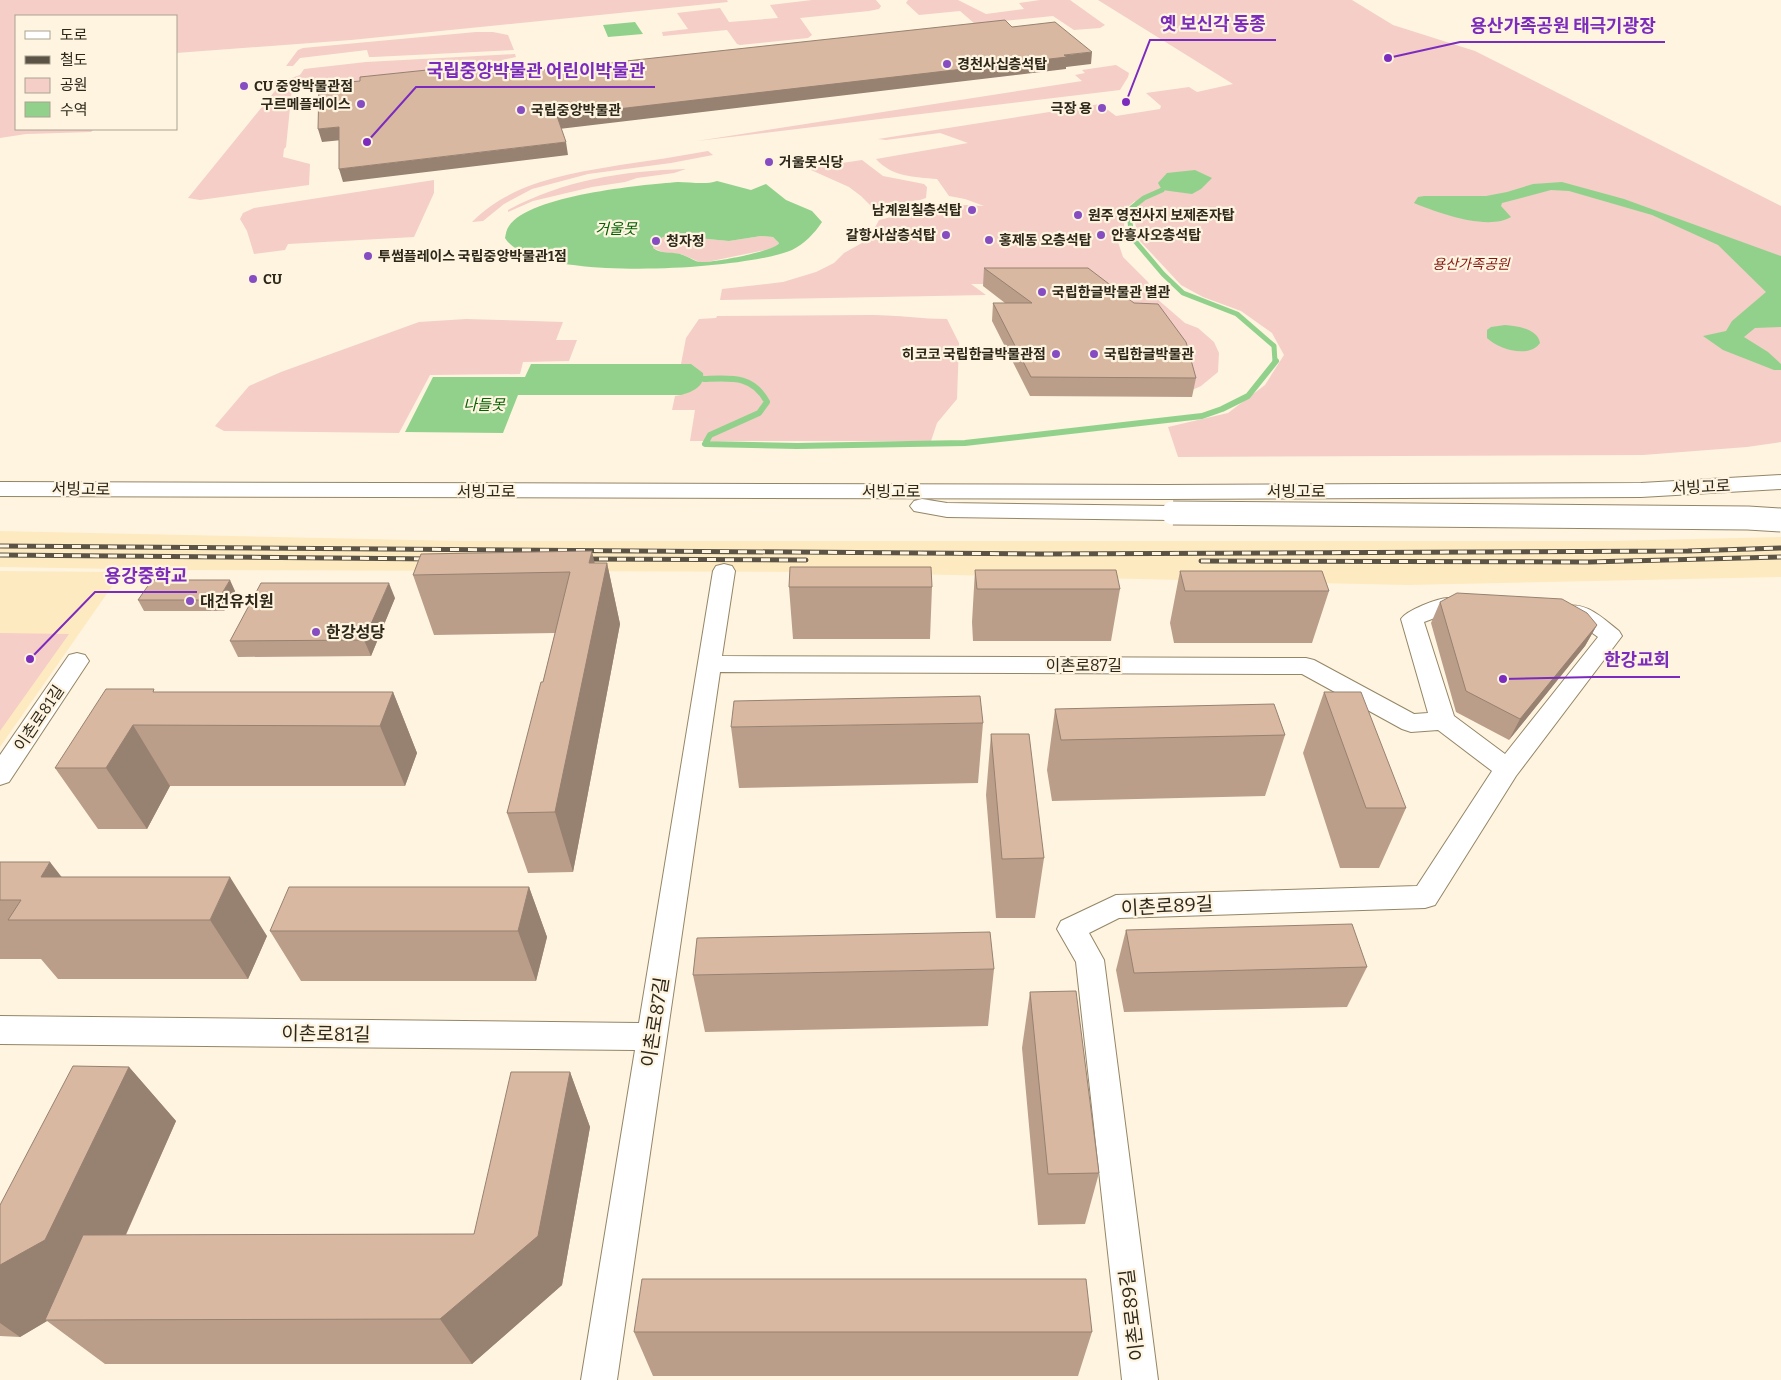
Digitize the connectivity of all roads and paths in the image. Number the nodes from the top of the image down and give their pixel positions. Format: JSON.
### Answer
{"nodes":[{"id":1,"x":1781,"y":482,"type":"edge"},
{"id":2,"x":0,"y":489,"type":"edge"},
{"id":3,"x":837,"y":491,"type":"junction"},
{"id":4,"x":1781,"y":520,"type":"edge"},
{"id":5,"x":724,"y":572,"type":"dead end"},
{"id":6,"x":1494,"y":608,"type":"edge"},
{"id":7,"x":1551,"y":611,"type":"edge"},
{"id":8,"x":77,"y":661,"type":"dead end"},
{"id":9,"x":710,"y":664,"type":"junction"},
{"id":10,"x":1443,"y":721,"type":"junction"},
{"id":11,"x":1507,"y":769,"type":"junction"},
{"id":12,"x":0,"y":775,"type":"edge"},
{"id":13,"x":0,"y":1030,"type":"edge"},
{"id":14,"x":652,"y":1037,"type":"junction"},
{"id":15,"x":599,"y":1380,"type":"edge"},
{"id":16,"x":1140,"y":1380,"type":"edge"}],
"edges":[{"from":1,"to":3,"type":"main road","name":"서빙고로"},
{"from":2,"to":3,"type":"main road","name":"서빙고로"},
{"from":3,"to":4,"type":"main road","bridge":true},
{"from":5,"to":9,"type":"street","name":"이촌로87길"},
{"from":6,"to":10,"type":"street"},
{"from":7,"to":11,"type":"street","name":"이촌로89길"},
{"from":8,"to":12,"type":"street","name":"이촌로81길"},
{"from":9,"to":10,"type":"street","name":"이촌로87길"},
{"from":9,"to":14,"type":"street","name":"이촌로87길"},
{"from":10,"to":11,"type":"street"},
{"from":11,"to":16,"type":"street","name":"이촌로89길"},
{"from":13,"to":14,"type":"street","name":"이촌로81길"},
{"from":14,"to":15,"type":"street","name":"이촌로87길"}]}
